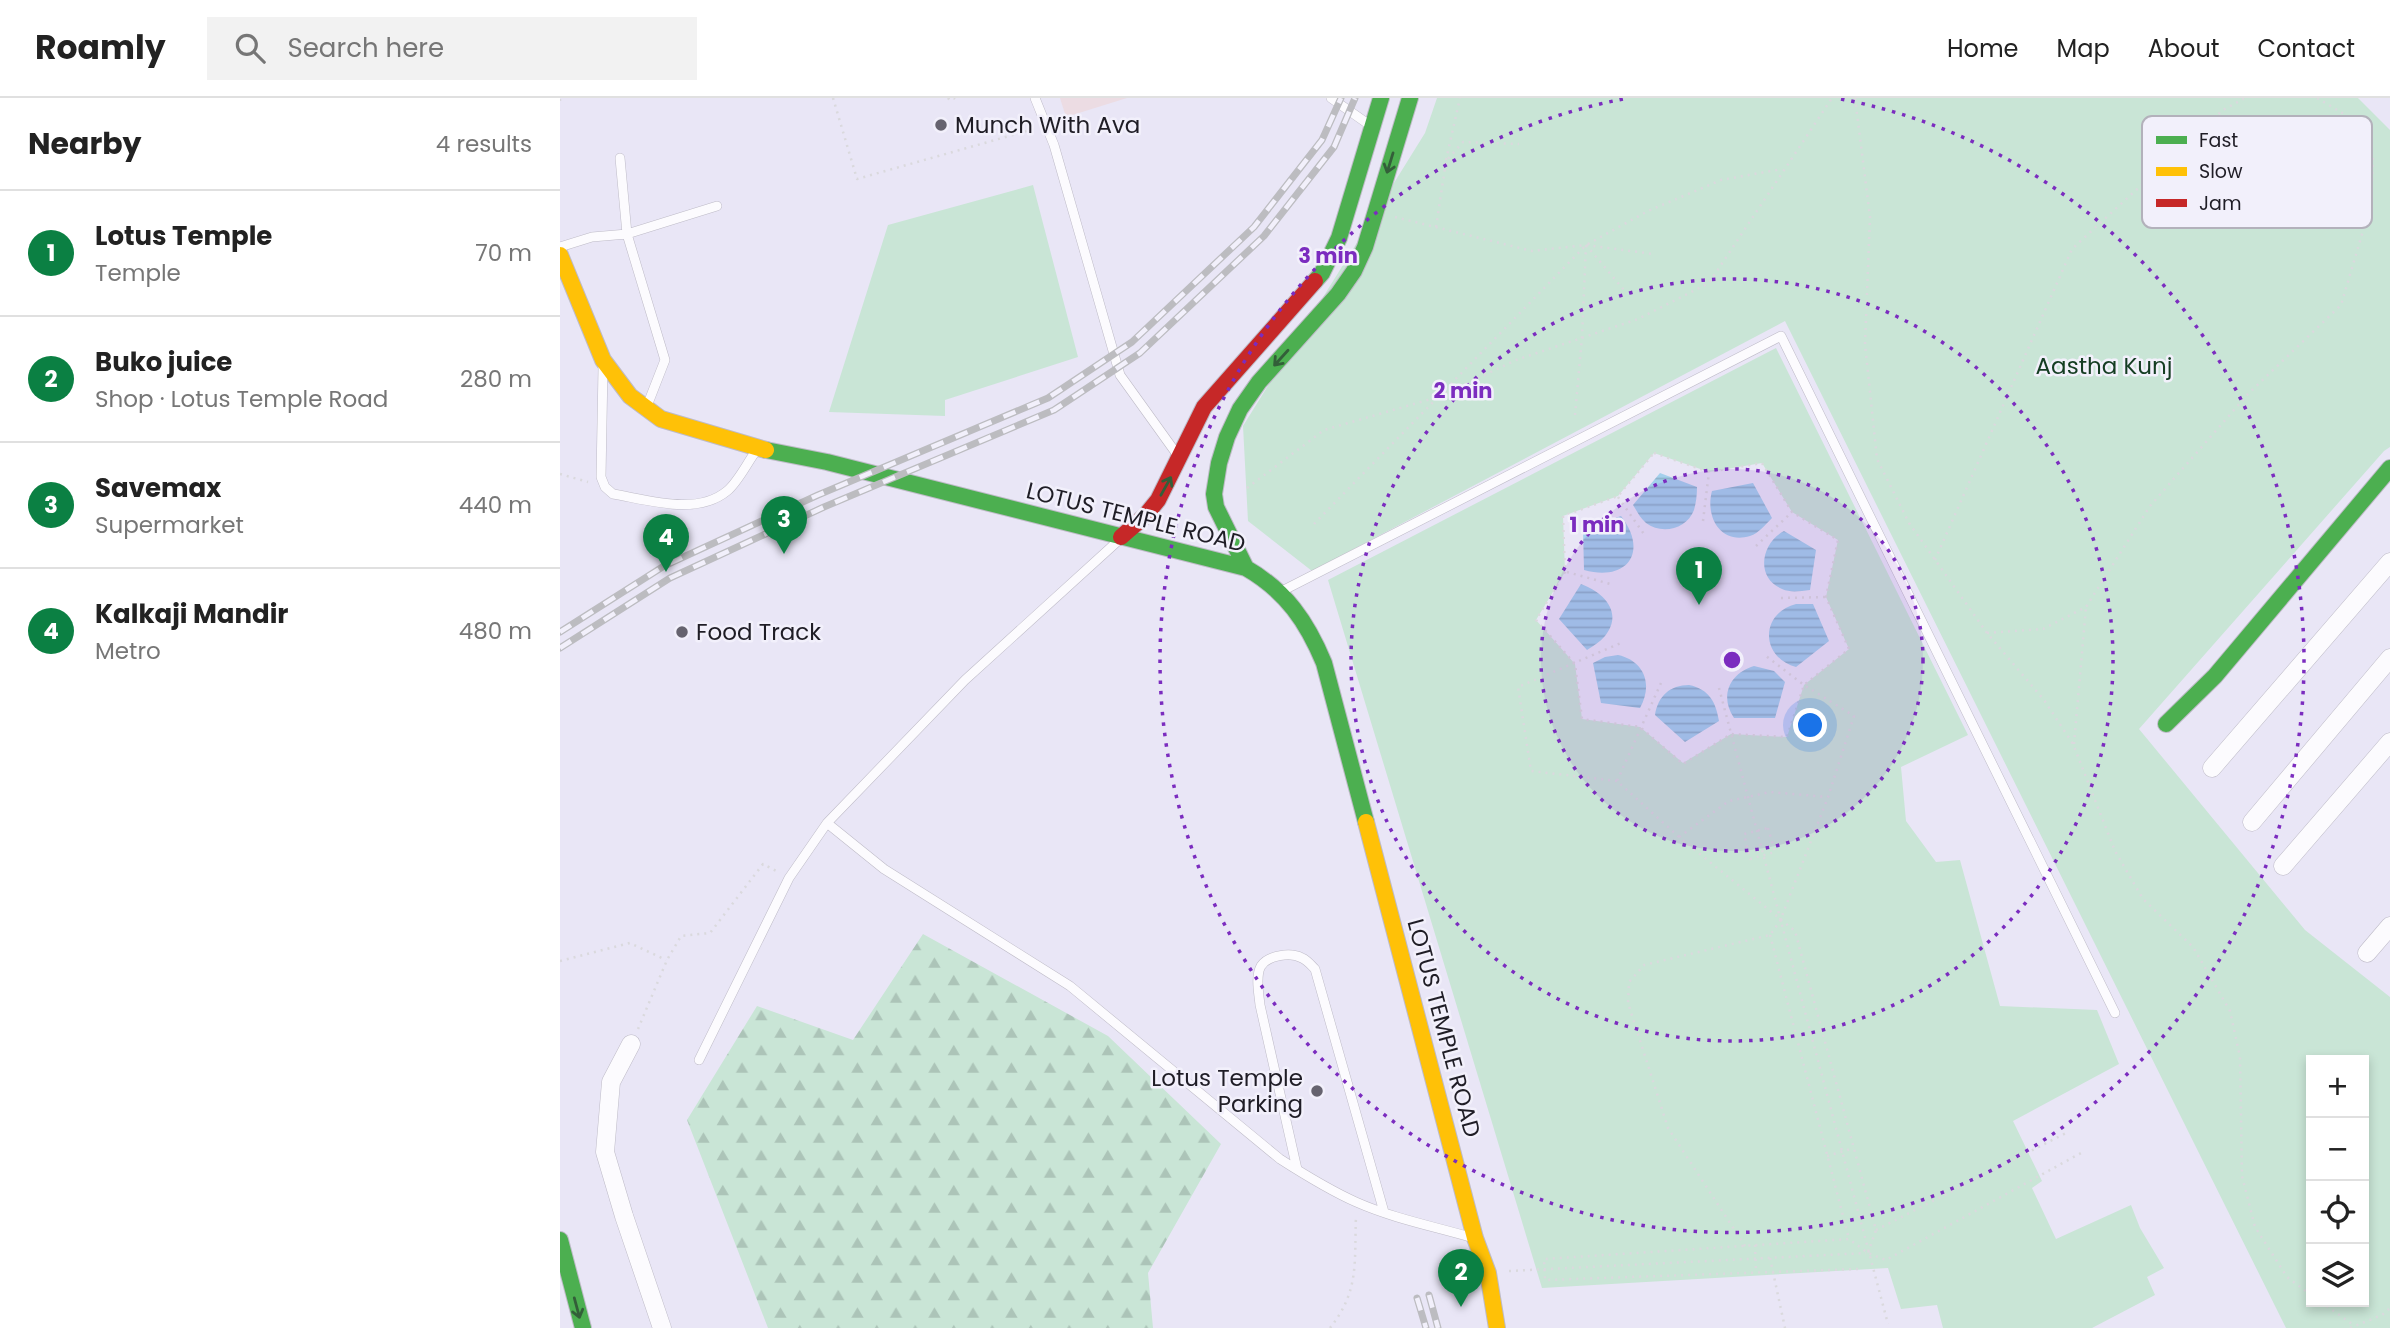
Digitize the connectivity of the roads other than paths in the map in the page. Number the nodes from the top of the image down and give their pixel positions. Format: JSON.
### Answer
{"nodes":[{"id":1,"x":1035,"y":98,"type":"edge"},
{"id":2,"x":1331,"y":98,"type":"edge"},
{"id":3,"x":1381,"y":98,"type":"edge"},
{"id":4,"x":1410,"y":98,"type":"edge"},
{"id":5,"x":1372,"y":127,"type":"junction"},
{"id":6,"x":620,"y":158,"type":"dead end"},
{"id":7,"x":717,"y":206,"type":"dead end"},
{"id":8,"x":627,"y":234,"type":"junction"},
{"id":9,"x":560,"y":247,"type":"edge"},
{"id":10,"x":560,"y":255,"type":"edge"},
{"id":11,"x":603,"y":360,"type":"junction"},
{"id":12,"x":646,"y":408,"type":"junction"},
{"id":13,"x":758,"y":449,"type":"junction"},
{"id":14,"x":1180,"y":458,"type":"junction"},
{"id":15,"x":2390,"y":468,"type":"edge"},
{"id":16,"x":1121,"y":537,"type":"junction"},
{"id":17,"x":2390,"y":562,"type":"edge"},
{"id":18,"x":1246,"y":568,"type":"junction"},
{"id":19,"x":1280,"y":592,"type":"junction"},
{"id":20,"x":2390,"y":658,"type":"edge"},
{"id":21,"x":2166,"y":724,"type":"dead end"},
{"id":22,"x":2390,"y":742,"type":"edge"},
{"id":23,"x":2212,"y":768,"type":"dead end"},
{"id":24,"x":2252,"y":822,"type":"dead end"},
{"id":25,"x":827,"y":823,"type":"junction"},
{"id":26,"x":2283,"y":866,"type":"dead end"},
{"id":27,"x":2390,"y":926,"type":"edge"},
{"id":28,"x":2367,"y":953,"type":"dead end"},
{"id":29,"x":2115,"y":1013,"type":"dead end"},
{"id":30,"x":631,"y":1044,"type":"road end"},
{"id":31,"x":699,"y":1060,"type":"dead end"},
{"id":32,"x":1297,"y":1169,"type":"junction"},
{"id":33,"x":1384,"y":1212,"type":"junction"},
{"id":34,"x":1475,"y":1238,"type":"junction"},
{"id":35,"x":560,"y":1240,"type":"edge"},
{"id":36,"x":583,"y":1328,"type":"edge"},
{"id":37,"x":662,"y":1328,"type":"edge"},
{"id":38,"x":1497,"y":1328,"type":"edge"}],
"edges":[{"from":1,"to":14,"type":"lane"},
{"from":2,"to":5,"type":"lane"},
{"from":3,"to":5,"type":"street"},
{"from":4,"to":18,"type":"street","one_way":true},
{"from":5,"to":14,"type":"street"},
{"from":6,"to":8,"type":"lane"},
{"from":7,"to":8,"type":"lane"},
{"from":8,"to":9,"type":"lane"},
{"from":8,"to":12,"type":"lane"},
{"from":10,"to":11,"type":"street","name":"LOTUS TEMPLE ROAD"},
{"from":11,"to":12,"type":"street","name":"LOTUS TEMPLE ROAD"},
{"from":11,"to":13,"type":"lane"},
{"from":12,"to":13,"type":"street","name":"LOTUS TEMPLE ROAD"},
{"from":13,"to":16,"type":"street","name":"LOTUS TEMPLE ROAD"},
{"from":16,"to":14,"type":"street","one_way":true},
{"from":15,"to":21,"type":"street"},
{"from":16,"to":18,"type":"street","name":"LOTUS TEMPLE ROAD"},
{"from":16,"to":25,"type":"lane"},
{"from":17,"to":23,"type":"street"},
{"from":18,"to":19,"type":"street","name":"LOTUS TEMPLE ROAD"},
{"from":19,"to":29,"type":"lane"},
{"from":19,"to":34,"type":"street","name":"LOTUS TEMPLE ROAD"},
{"from":20,"to":24,"type":"street"},
{"from":22,"to":26,"type":"street"},
{"from":25,"to":31,"type":"lane"},
{"from":25,"to":32,"type":"lane"},
{"from":27,"to":28,"type":"street"},
{"from":30,"to":37,"type":"street"},
{"from":32,"to":33,"type":"lane"},
{"from":32,"to":33,"type":"lane"},
{"from":33,"to":34,"type":"lane"},
{"from":34,"to":38,"type":"street","name":"LOTUS TEMPLE ROAD"},
{"from":35,"to":36,"type":"street","one_way":true}]}
